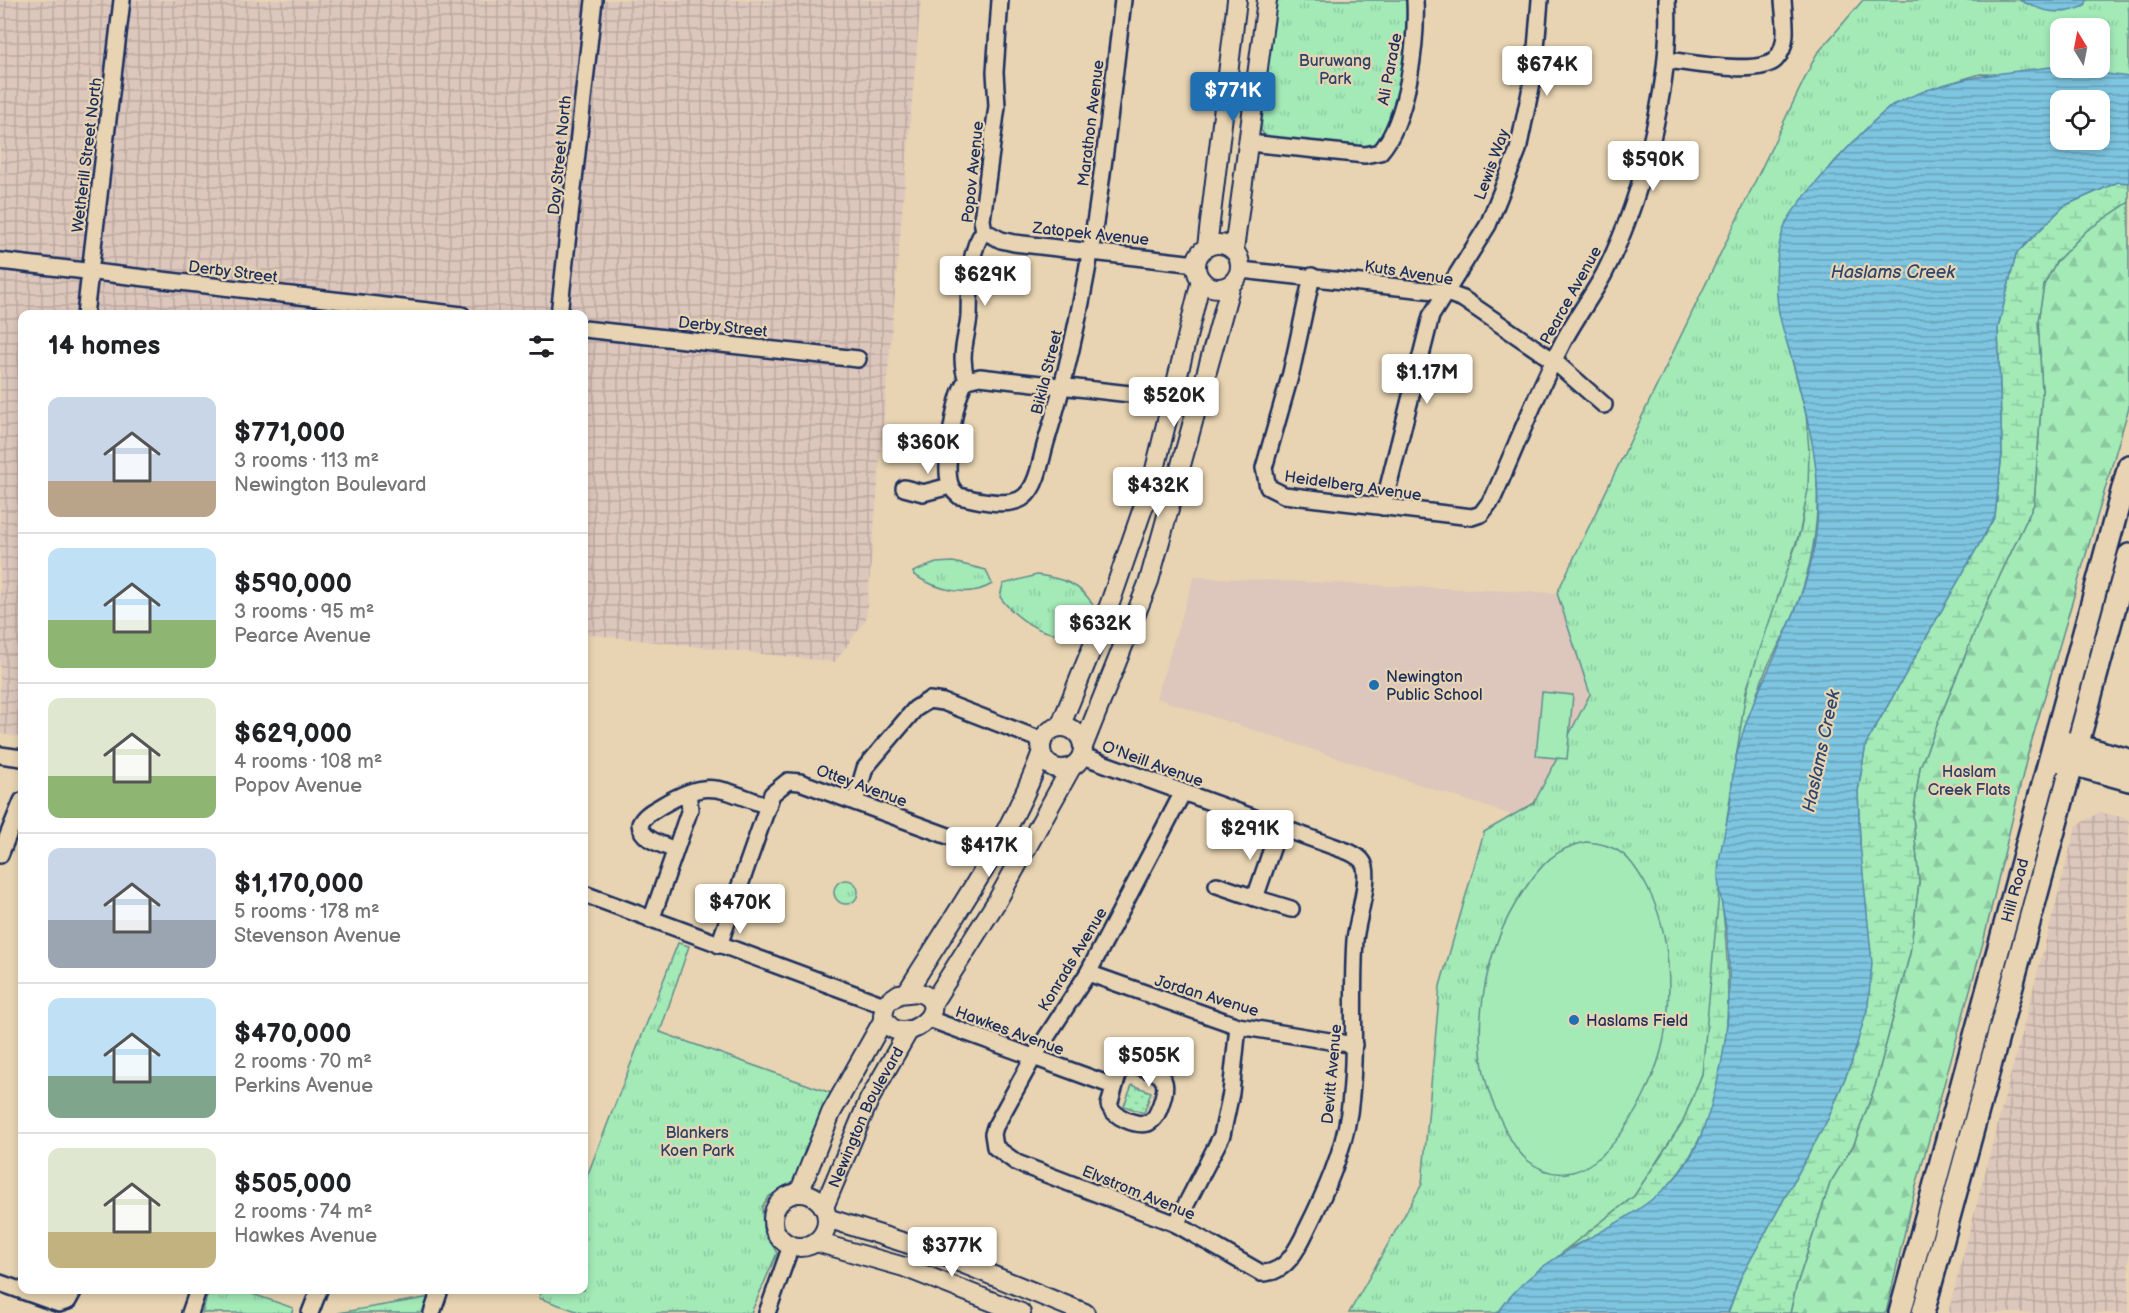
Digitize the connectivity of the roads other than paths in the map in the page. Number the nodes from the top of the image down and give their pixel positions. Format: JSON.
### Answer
{"nodes":[{"id":1,"x":122,"y":0,"type":"edge"},
{"id":2,"x":594,"y":0,"type":"edge"},
{"id":3,"x":1000,"y":0,"type":"edge"},
{"id":4,"x":1123,"y":0,"type":"edge"},
{"id":5,"x":1237,"y":0,"type":"edge"},
{"id":6,"x":1267,"y":0,"type":"edge"},
{"id":7,"x":1415,"y":0,"type":"edge"},
{"id":8,"x":1540,"y":0,"type":"edge"},
{"id":9,"x":1666,"y":0,"type":"edge"},
{"id":10,"x":1783,"y":0,"type":"edge"},
{"id":11,"x":1666,"y":60,"type":"junction"},
{"id":12,"x":1249,"y":143,"type":"junction"},
{"id":13,"x":984,"y":231,"type":"junction"},
{"id":14,"x":1207,"y":247,"type":"junction"},
{"id":15,"x":1090,"y":250,"type":"junction"},
{"id":16,"x":1234,"y":250,"type":"junction"},
{"id":17,"x":0,"y":261,"type":"edge"},
{"id":18,"x":1198,"y":272,"type":"junction"},
{"id":19,"x":90,"y":273,"type":"junction"},
{"id":20,"x":1312,"y":276,"type":"junction"},
{"id":21,"x":1236,"y":277,"type":"junction"},
{"id":22,"x":1444,"y":292,"type":"junction"},
{"id":23,"x":86,"y":310,"type":"edge"},
{"id":24,"x":418,"y":310,"type":"edge"},
{"id":25,"x":560,"y":310,"type":"edge"},
{"id":26,"x":588,"y":329,"type":"edge"},
{"id":27,"x":858,"y":359,"type":"dead end"},
{"id":28,"x":1554,"y":361,"type":"junction"},
{"id":29,"x":966,"y":380,"type":"junction"},
{"id":30,"x":1061,"y":388,"type":"junction"},
{"id":31,"x":1174,"y":399,"type":"junction"},
{"id":32,"x":1604,"y":405,"type":"dead end"},
{"id":33,"x":2129,"y":466,"type":"edge"},
{"id":34,"x":950,"y":486,"type":"junction"},
{"id":35,"x":904,"y":488,"type":"dead end"},
{"id":36,"x":1383,"y":507,"type":"junction"},
{"id":37,"x":2129,"y":555,"type":"edge"},
{"id":38,"x":1060,"y":727,"type":"junction"},
{"id":39,"x":1041,"y":747,"type":"junction"},
{"id":40,"x":2053,"y":749,"type":"junction"},
{"id":41,"x":0,"y":755,"type":"edge"},
{"id":42,"x":2074,"y":755,"type":"junction"},
{"id":43,"x":1079,"y":756,"type":"junction"},
{"id":44,"x":18,"y":757,"type":"edge"},
{"id":45,"x":2129,"y":760,"type":"edge"},
{"id":46,"x":2129,"y":780,"type":"edge"},
{"id":47,"x":688,"y":793,"type":"junction"},
{"id":48,"x":1182,"y":794,"type":"junction"},
{"id":49,"x":855,"y":802,"type":"junction"},
{"id":50,"x":768,"y":806,"type":"junction"},
{"id":51,"x":18,"y":811,"type":"edge"},
{"id":52,"x":1279,"y":828,"type":"junction"},
{"id":53,"x":675,"y":849,"type":"junction"},
{"id":54,"x":992,"y":852,"type":"junction"},
{"id":55,"x":0,"y":855,"type":"edge"},
{"id":56,"x":1363,"y":863,"type":"joint"},
{"id":57,"x":1217,"y":885,"type":"dead end"},
{"id":58,"x":588,"y":896,"type":"edge"},
{"id":59,"x":1255,"y":898,"type":"junction"},
{"id":60,"x":1291,"y":909,"type":"dead end"},
{"id":61,"x":651,"y":920,"type":"junction"},
{"id":62,"x":719,"y":945,"type":"junction"},
{"id":63,"x":1088,"y":973,"type":"junction"},
{"id":64,"x":907,"y":992,"type":"junction"},
{"id":65,"x":930,"y":1011,"type":"junction"},
{"id":66,"x":884,"y":1012,"type":"junction"},
{"id":67,"x":1238,"y":1026,"type":"junction"},
{"id":68,"x":909,"y":1030,"type":"junction"},
{"id":69,"x":1354,"y":1045,"type":"junction"},
{"id":70,"x":1033,"y":1058,"type":"junction"},
{"id":71,"x":1113,"y":1086,"type":"dead end"},
{"id":72,"x":993,"y":1140,"type":"joint"},
{"id":73,"x":799,"y":1193,"type":"junction"},
{"id":74,"x":826,"y":1212,"type":"junction"},
{"id":75,"x":1176,"y":1224,"type":"junction"},
{"id":76,"x":816,"y":1242,"type":"junction"},
{"id":77,"x":791,"y":1246,"type":"junction"},
{"id":78,"x":1275,"y":1271,"type":"joint"},
{"id":79,"x":0,"y":1283,"type":"edge"},
{"id":80,"x":18,"y":1288,"type":"edge"},
{"id":81,"x":41,"y":1294,"type":"edge"},
{"id":82,"x":72,"y":1294,"type":"edge"},
{"id":83,"x":197,"y":1294,"type":"edge"},
{"id":84,"x":317,"y":1294,"type":"edge"},
{"id":85,"x":439,"y":1294,"type":"edge"},
{"id":86,"x":190,"y":1313,"type":"edge"},
{"id":87,"x":310,"y":1313,"type":"edge"},
{"id":88,"x":432,"y":1313,"type":"edge"},
{"id":89,"x":767,"y":1313,"type":"edge"},
{"id":90,"x":1021,"y":1313,"type":"edge"},
{"id":91,"x":1084,"y":1313,"type":"edge"},
{"id":92,"x":1900,"y":1313,"type":"edge"},
{"id":93,"x":1923,"y":1313,"type":"edge"}],
"edges":[{"from":1,"to":19,"type":"street","name":"Wetherill Street North"},
{"from":2,"to":25,"type":"street","name":"Day Street North"},
{"from":3,"to":13,"type":"street","name":"Popov Avenue"},
{"from":4,"to":15,"type":"street","name":"Marathon Avenue"},
{"from":5,"to":14,"type":"street"},
{"from":6,"to":12,"type":"street"},
{"from":7,"to":12,"type":"street","name":"Ali Parade"},
{"from":8,"to":22,"type":"street","name":"Lewis Way"},
{"from":9,"to":11,"type":"street","name":"Pearce Avenue"},
{"from":10,"to":11,"type":"street"},
{"from":11,"to":28,"type":"street","name":"Pearce Avenue"},
{"from":12,"to":16,"type":"street"},
{"from":13,"to":15,"type":"street","name":"Zatopek Avenue"},
{"from":13,"to":29,"type":"street","name":"Popov Avenue"},
{"from":14,"to":16,"type":"street"},
{"from":14,"to":18,"type":"street"},
{"from":15,"to":18,"type":"street","name":"Zatopek Avenue"},
{"from":15,"to":30,"type":"street","name":"Bikila Street"},
{"from":16,"to":21,"type":"street"},
{"from":17,"to":19,"type":"street","name":"Derby Street"},
{"from":18,"to":21,"type":"street"},
{"from":18,"to":31,"type":"street"},
{"from":19,"to":23,"type":"street","name":"Wetherill Street North"},
{"from":19,"to":24,"type":"street","name":"Derby Street"},
{"from":20,"to":21,"type":"street","name":"Kuts Avenue"},
{"from":20,"to":22,"type":"street","name":"Kuts Avenue"},
{"from":20,"to":36,"type":"street","name":"Heidelberg Avenue"},
{"from":21,"to":43,"type":"street"},
{"from":22,"to":28,"type":"street","name":"Kuts Avenue"},
{"from":22,"to":36,"type":"street","name":"Lewis Way"},
{"from":26,"to":27,"type":"street","name":"Derby Street"},
{"from":28,"to":32,"type":"street","name":"Kuts Avenue"},
{"from":28,"to":36,"type":"street","name":"Heidelberg Avenue"},
{"from":29,"to":30,"type":"street"},
{"from":29,"to":34,"type":"street"},
{"from":30,"to":31,"type":"street"},
{"from":30,"to":34,"type":"street","name":"Bikila Street"},
{"from":31,"to":38,"type":"street"},
{"from":33,"to":40,"type":"main road","name":"Hill Road"},
{"from":34,"to":35,"type":"street"},
{"from":37,"to":42,"type":"main road","name":"Hill Road"},
{"from":38,"to":39,"type":"street"},
{"from":38,"to":43,"type":"street"},
{"from":39,"to":43,"type":"street"},
{"from":39,"to":49,"type":"street"},
{"from":39,"to":54,"type":"street"},
{"from":40,"to":42,"type":"main road"},
{"from":40,"to":92,"type":"main road","name":"Hill Road"},
{"from":41,"to":44,"type":"street"},
{"from":42,"to":45,"type":"main road"},
{"from":42,"to":46,"type":"main road"},
{"from":42,"to":93,"type":"main road","name":"Hill Road"},
{"from":43,"to":48,"type":"street","name":"O'Neill Avenue"},
{"from":43,"to":65,"type":"street"},
{"from":47,"to":50,"type":"street"},
{"from":47,"to":53,"type":"street"},
{"from":47,"to":53,"type":"street"},
{"from":48,"to":52,"type":"street","name":"O'Neill Avenue"},
{"from":48,"to":63,"type":"street","name":"Konrads Avenue"},
{"from":49,"to":50,"type":"street","name":"Ottey Avenue"},
{"from":49,"to":54,"type":"street","name":"Ottey Avenue"},
{"from":50,"to":62,"type":"street","name":"Ottey Avenue"},
{"from":51,"to":55,"type":"street"},
{"from":52,"to":56,"type":"street","name":"O'Neill Avenue"},
{"from":52,"to":59,"type":"street"},
{"from":53,"to":61,"type":"street"},
{"from":54,"to":64,"type":"street"},
{"from":56,"to":69,"type":"street","name":"Devitt Avenue"},
{"from":57,"to":59,"type":"street"},
{"from":58,"to":61,"type":"street"},
{"from":59,"to":60,"type":"street"},
{"from":61,"to":62,"type":"street"},
{"from":62,"to":66,"type":"street"},
{"from":63,"to":67,"type":"street","name":"Jordan Avenue"},
{"from":63,"to":70,"type":"street","name":"Konrads Avenue"},
{"from":64,"to":65,"type":"street"},
{"from":64,"to":66,"type":"street"},
{"from":65,"to":68,"type":"street"},
{"from":65,"to":70,"type":"street","name":"Hawkes Avenue"},
{"from":66,"to":68,"type":"street"},
{"from":66,"to":73,"type":"street","name":"Newington Boulevard"},
{"from":67,"to":69,"type":"street","name":"Jordan Avenue"},
{"from":67,"to":75,"type":"street"},
{"from":68,"to":74,"type":"street","name":"Newington Boulevard"},
{"from":69,"to":78,"type":"street","name":"Devitt Avenue"},
{"from":70,"to":71,"type":"street","name":"Hawkes Avenue"},
{"from":70,"to":72,"type":"street","name":"Konrads Avenue"},
{"from":72,"to":75,"type":"street","name":"Elvstrom Avenue"},
{"from":73,"to":74,"type":"street"},
{"from":73,"to":77,"type":"street"},
{"from":74,"to":76,"type":"street"},
{"from":74,"to":91,"type":"street"},
{"from":75,"to":78,"type":"street","name":"Elvstrom Avenue"},
{"from":76,"to":77,"type":"street"},
{"from":76,"to":90,"type":"street"},
{"from":77,"to":89,"type":"street"},
{"from":79,"to":80,"type":"street"},
{"from":81,"to":82,"type":"street"},
{"from":83,"to":86,"type":"street"},
{"from":84,"to":87,"type":"street"},
{"from":85,"to":88,"type":"street"}]}
